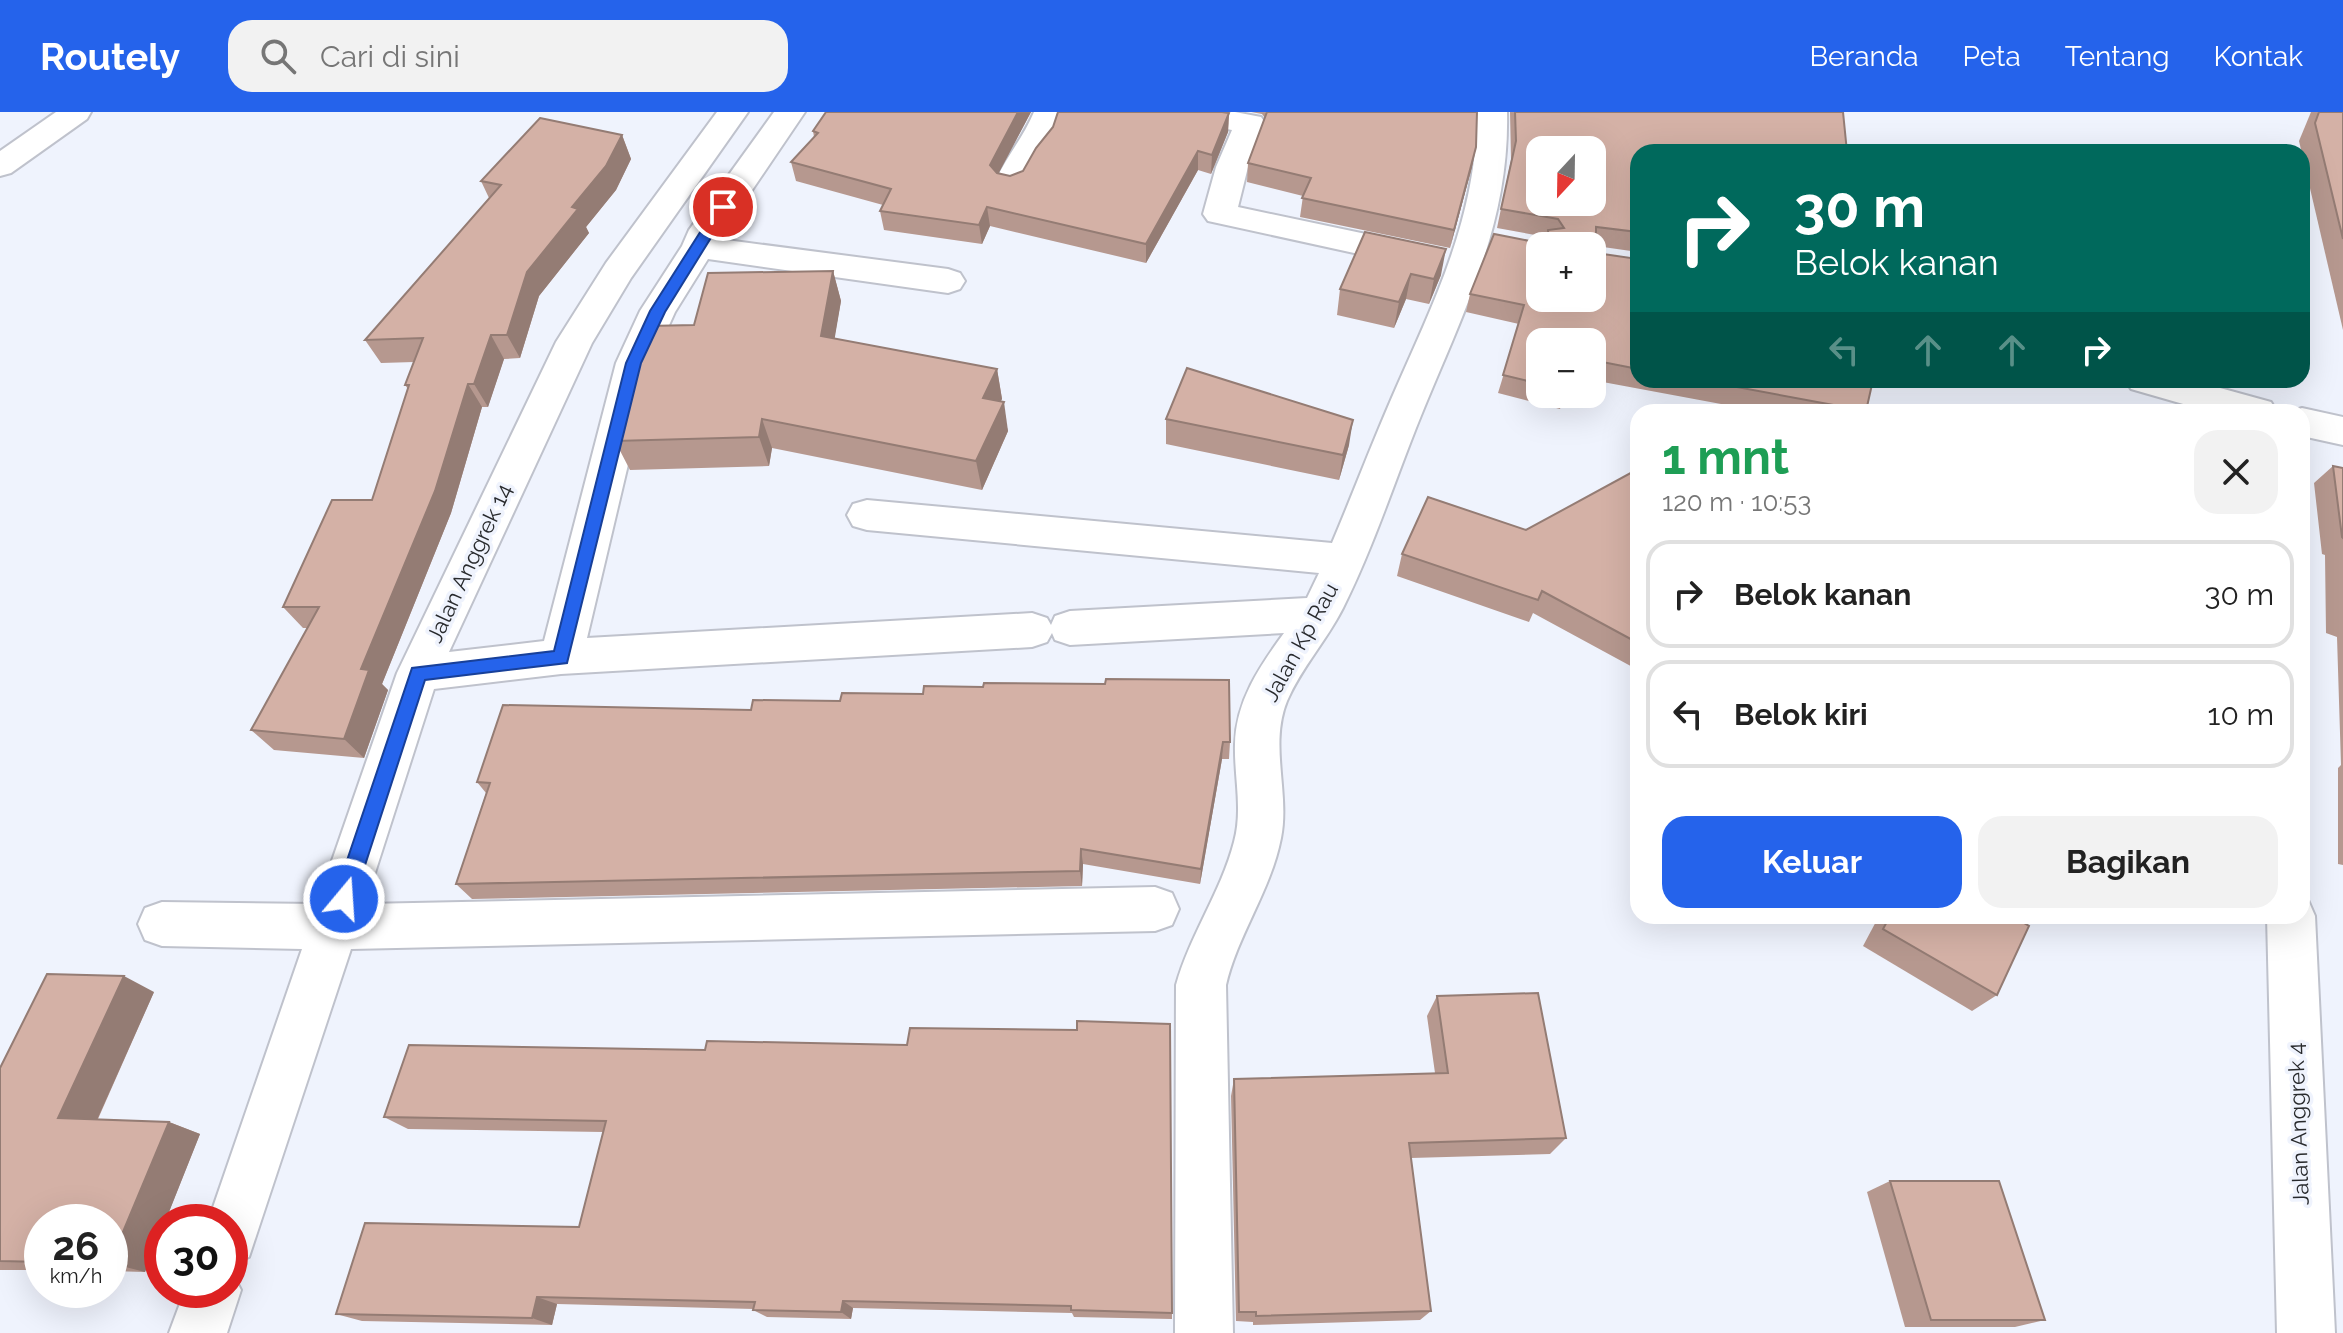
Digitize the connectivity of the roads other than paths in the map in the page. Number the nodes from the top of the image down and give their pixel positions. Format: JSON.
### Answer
{"nodes":[{"id":1,"x":76,"y":112,"type":"edge"},
{"id":2,"x":733,"y":112,"type":"edge"},
{"id":3,"x":790,"y":112,"type":"edge"},
{"id":4,"x":1049,"y":112,"type":"edge"},
{"id":5,"x":1182,"y":112,"type":"edge"},
{"id":6,"x":1492,"y":112,"type":"edge"},
{"id":7,"x":0,"y":166,"type":"edge"},
{"id":8,"x":1011,"y":182,"type":"edge"},
{"id":9,"x":699,"y":247,"type":"junction"},
{"id":10,"x":1479,"y":248,"type":"junction"},
{"id":11,"x":948,"y":281,"type":"dead end"},
{"id":12,"x":2172,"y":388,"type":"edge"},
{"id":13,"x":2230,"y":404,"type":"edge"},
{"id":14,"x":2310,"y":424,"type":"edge"},
{"id":15,"x":2343,"y":431,"type":"edge"},
{"id":16,"x":867,"y":515,"type":"dead end"},
{"id":17,"x":1344,"y":560,"type":"junction"},
{"id":18,"x":1319,"y":614,"type":"junction"},
{"id":19,"x":561,"y":657,"type":"junction"},
{"id":20,"x":418,"y":673,"type":"junction"},
{"id":21,"x":1155,"y":909,"type":"dead end"},
{"id":22,"x":162,"y":924,"type":"dead end"},
{"id":23,"x":2291,"y":924,"type":"edge"},
{"id":24,"x":334,"y":927,"type":"junction"},
{"id":25,"x":241,"y":1204,"type":"edge"},
{"id":26,"x":207,"y":1308,"type":"edge"},
{"id":27,"x":198,"y":1333,"type":"edge"},
{"id":28,"x":1204,"y":1333,"type":"edge"},
{"id":29,"x":2306,"y":1333,"type":"edge"}],
"edges":[{"from":1,"to":7,"type":"street"},
{"from":2,"to":20,"type":"street","name":"Jalan Anggrek 14"},
{"from":3,"to":9,"type":"street"},
{"from":4,"to":8,"type":"street"},
{"from":5,"to":10,"type":"street"},
{"from":6,"to":10,"type":"street","name":"Jalan Kp Rau"},
{"from":9,"to":11,"type":"street"},
{"from":9,"to":19,"type":"street"},
{"from":10,"to":17,"type":"street","name":"Jalan Kp Rau"},
{"from":12,"to":13,"type":"street"},
{"from":14,"to":15,"type":"street"},
{"from":16,"to":17,"type":"street"},
{"from":17,"to":18,"type":"street","name":"Jalan Kp Rau"},
{"from":18,"to":19,"type":"street"},
{"from":18,"to":28,"type":"street","name":"Jalan Kp Rau"},
{"from":19,"to":20,"type":"street"},
{"from":20,"to":24,"type":"street","name":"Jalan Anggrek 14"},
{"from":21,"to":24,"type":"street"},
{"from":22,"to":24,"type":"street"},
{"from":23,"to":29,"type":"street","name":"Jalan Anggrek 4"},
{"from":24,"to":25,"type":"street","name":"Jalan Anggrek 14"},
{"from":26,"to":27,"type":"street"}]}
